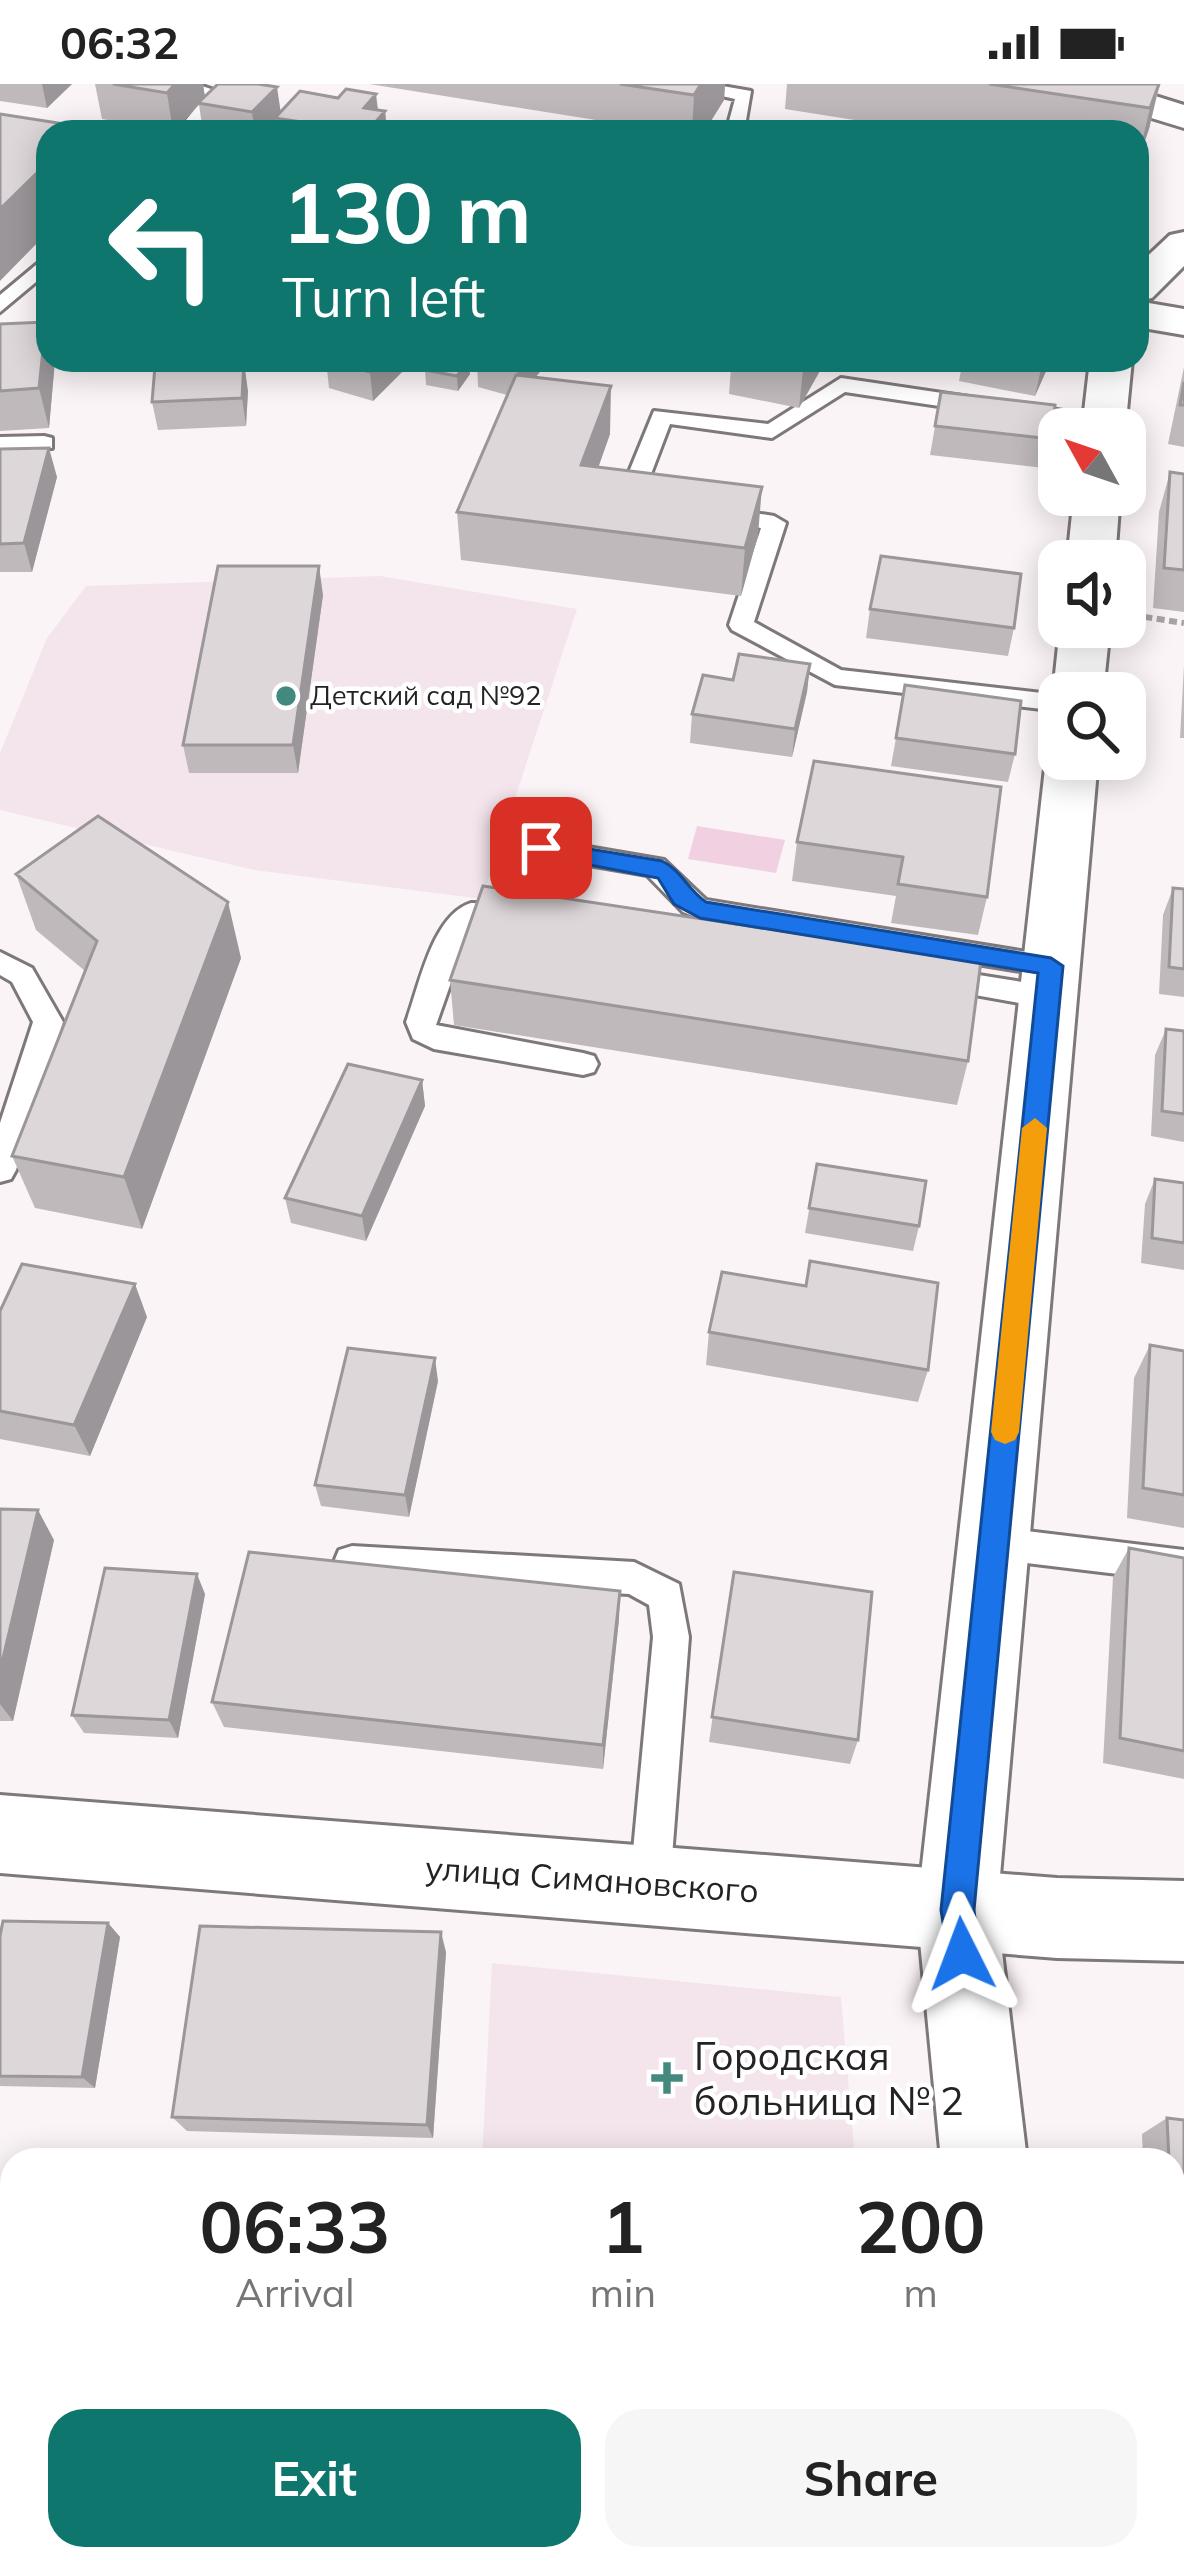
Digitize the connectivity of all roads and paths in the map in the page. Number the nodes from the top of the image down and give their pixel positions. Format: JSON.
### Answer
{"nodes":[{"id":1,"x":170,"y":84,"type":"edge"},
{"id":2,"x":678,"y":84,"type":"edge"},
{"id":3,"x":1078,"y":84,"type":"edge"},
{"id":4,"x":750,"y":89,"type":"edge"},
{"id":5,"x":1184,"y":117,"type":"edge"},
{"id":6,"x":195,"y":120,"type":"edge"},
{"id":7,"x":740,"y":120,"type":"edge"},
{"id":8,"x":1184,"y":244,"type":"edge"},
{"id":9,"x":36,"y":272,"type":"edge"},
{"id":10,"x":1149,"y":278,"type":"edge"},
{"id":11,"x":0,"y":305,"type":"edge"},
{"id":12,"x":1149,"y":316,"type":"edge"},
{"id":13,"x":1184,"y":322,"type":"edge"},
{"id":14,"x":1110,"y":372,"type":"edge"},
{"id":15,"x":1106,"y":408,"type":"edge"},
{"id":16,"x":1038,"y":416,"type":"edge"},
{"id":17,"x":44,"y":443,"type":"edge"},
{"id":18,"x":0,"y":444,"type":"edge"},
{"id":19,"x":1146,"y":617,"type":"edge"},
{"id":20,"x":1184,"y":623,"type":"edge"},
{"id":21,"x":1038,"y":700,"type":"edge"},
{"id":22,"x":1070,"y":780,"type":"edge"},
{"id":23,"x":541,"y":848,"type":"dead end"},
{"id":24,"x":535,"y":917,"type":"edge"},
{"id":25,"x":0,"y":962,"type":"edge"},
{"id":26,"x":901,"y":974,"type":"edge"},
{"id":27,"x":1049,"y":982,"type":"junction"},
{"id":28,"x":583,"y":1064,"type":"dead end"},
{"id":29,"x":0,"y":1170,"type":"edge"},
{"id":30,"x":994,"y":1543,"type":"junction"},
{"id":31,"x":352,"y":1562,"type":"edge"},
{"id":32,"x":1184,"y":1566,"type":"edge"},
{"id":33,"x":0,"y":1834,"type":"edge"},
{"id":34,"x":650,"y":1883,"type":"junction"},
{"id":35,"x":957,"y":1910,"type":"junction"},
{"id":36,"x":1184,"y":1921,"type":"edge"},
{"id":37,"x":983,"y":2148,"type":"edge"}],
"edges":[{"from":1,"to":6,"type":"lane"},
{"from":2,"to":4,"type":"lane"},
{"from":3,"to":5,"type":"street"},
{"from":4,"to":7,"type":"lane"},
{"from":8,"to":10,"type":"street"},
{"from":9,"to":11,"type":"lane"},
{"from":12,"to":13,"type":"street"},
{"from":14,"to":15,"type":"street"},
{"from":16,"to":21,"type":"lane"},
{"from":17,"to":18,"type":"lane"},
{"from":19,"to":20,"type":"path"},
{"from":22,"to":27,"type":"street"},
{"from":23,"to":27,"type":"lane"},
{"from":24,"to":28,"type":"lane"},
{"from":25,"to":29,"type":"lane"},
{"from":26,"to":27,"type":"lane"},
{"from":27,"to":30,"type":"street"},
{"from":30,"to":32,"type":"lane"},
{"from":30,"to":35,"type":"street"},
{"from":31,"to":34,"type":"lane"},
{"from":33,"to":34,"type":"street","name":"улица Симановского"},
{"from":34,"to":35,"type":"street","name":"улица Симановского"},
{"from":35,"to":36,"type":"street","name":"улица Симановского"},
{"from":35,"to":37,"type":"street"}]}
